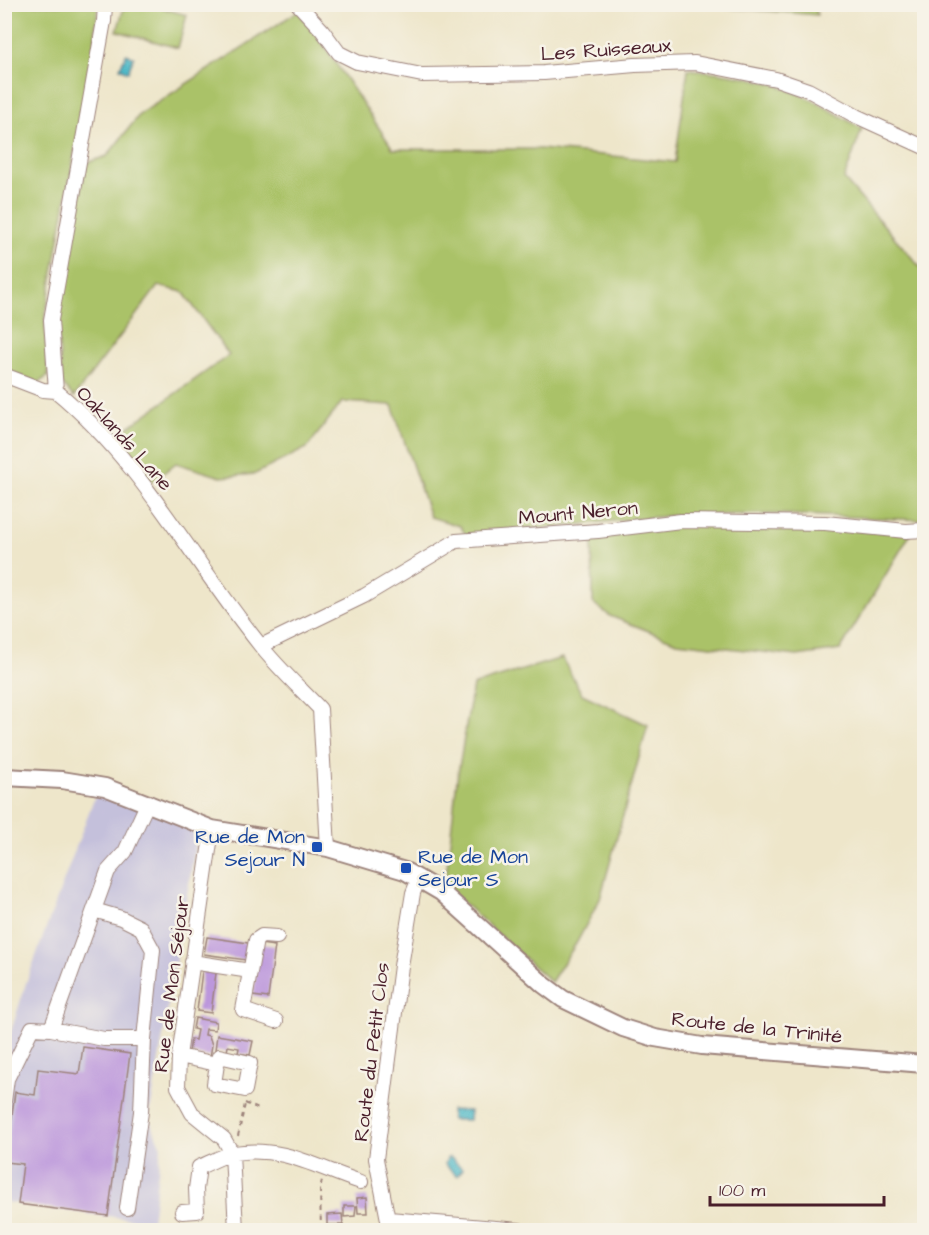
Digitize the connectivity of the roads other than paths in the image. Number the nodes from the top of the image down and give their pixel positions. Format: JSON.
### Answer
{"nodes":[{"id":1,"x":105,"y":4,"type":"edge"},
{"id":2,"x":298,"y":4,"type":"edge"},
{"id":3,"x":924,"y":147,"type":"edge"},
{"id":4,"x":4,"y":375,"type":"edge"},
{"id":5,"x":56,"y":392,"type":"junction"},
{"id":6,"x":924,"y":530,"type":"edge"},
{"id":7,"x":261,"y":646,"type":"junction"},
{"id":8,"x":4,"y":777,"type":"edge"},
{"id":9,"x":148,"y":802,"type":"junction"},
{"id":10,"x":212,"y":829,"type":"junction"},
{"id":11,"x":327,"y":848,"type":"junction"},
{"id":12,"x":419,"y":878,"type":"junction"},
{"id":13,"x":94,"y":910,"type":"junction"},
{"id":14,"x":277,"y":937,"type":"dead end"},
{"id":15,"x":192,"y":962,"type":"junction"},
{"id":16,"x":250,"y":971,"type":"junction"},
{"id":17,"x":276,"y":1021,"type":"dead end"},
{"id":18,"x":51,"y":1029,"type":"junction"},
{"id":19,"x":144,"y":1040,"type":"junction"},
{"id":20,"x":179,"y":1056,"type":"junction"},
{"id":21,"x":217,"y":1064,"type":"dead end"},
{"id":22,"x":924,"y":1064,"type":"edge"},
{"id":23,"x":4,"y":1101,"type":"edge"},
{"id":24,"x":232,"y":1153,"type":"junction"},
{"id":25,"x":361,"y":1182,"type":"dead end"},
{"id":26,"x":127,"y":1208,"type":"dead end"},
{"id":27,"x":183,"y":1212,"type":"dead end"},
{"id":28,"x":389,"y":1225,"type":"edge"},
{"id":29,"x":236,"y":1230,"type":"edge"},
{"id":30,"x":519,"y":1230,"type":"edge"}],
"edges":[{"from":1,"to":5,"type":"street","name":"Oaklands Lane"},
{"from":2,"to":3,"type":"street","name":"Les Ruisseaux"},
{"from":4,"to":5,"type":"street"},
{"from":5,"to":7,"type":"street","name":"Oaklands Lane"},
{"from":6,"to":7,"type":"street","name":"Mount Neron"},
{"from":7,"to":11,"type":"street","name":"Oaklands Lane"},
{"from":8,"to":9,"type":"main road","name":"Route de la Trinité"},
{"from":9,"to":10,"type":"main road","name":"Route de la Trinité"},
{"from":9,"to":13,"type":"street"},
{"from":10,"to":11,"type":"main road","name":"Route de la Trinité"},
{"from":10,"to":15,"type":"street","name":"Rue de Mon Séjour"},
{"from":11,"to":12,"type":"main road","name":"Route de la Trinité"},
{"from":12,"to":22,"type":"main road","name":"Route de la Trinité"},
{"from":12,"to":28,"type":"street","name":"Route du Petit Clos"},
{"from":13,"to":18,"type":"street"},
{"from":13,"to":19,"type":"street"},
{"from":14,"to":16,"type":"street"},
{"from":15,"to":16,"type":"street"},
{"from":15,"to":20,"type":"street","name":"Rue de Mon Séjour"},
{"from":16,"to":17,"type":"street"},
{"from":18,"to":19,"type":"street"},
{"from":18,"to":23,"type":"street"},
{"from":19,"to":26,"type":"street"},
{"from":20,"to":21,"type":"street"},
{"from":20,"to":24,"type":"street","name":"Rue de Mon Séjour"},
{"from":24,"to":25,"type":"street"},
{"from":24,"to":27,"type":"street"},
{"from":24,"to":29,"type":"street"},
{"from":28,"to":30,"type":"street"}]}
